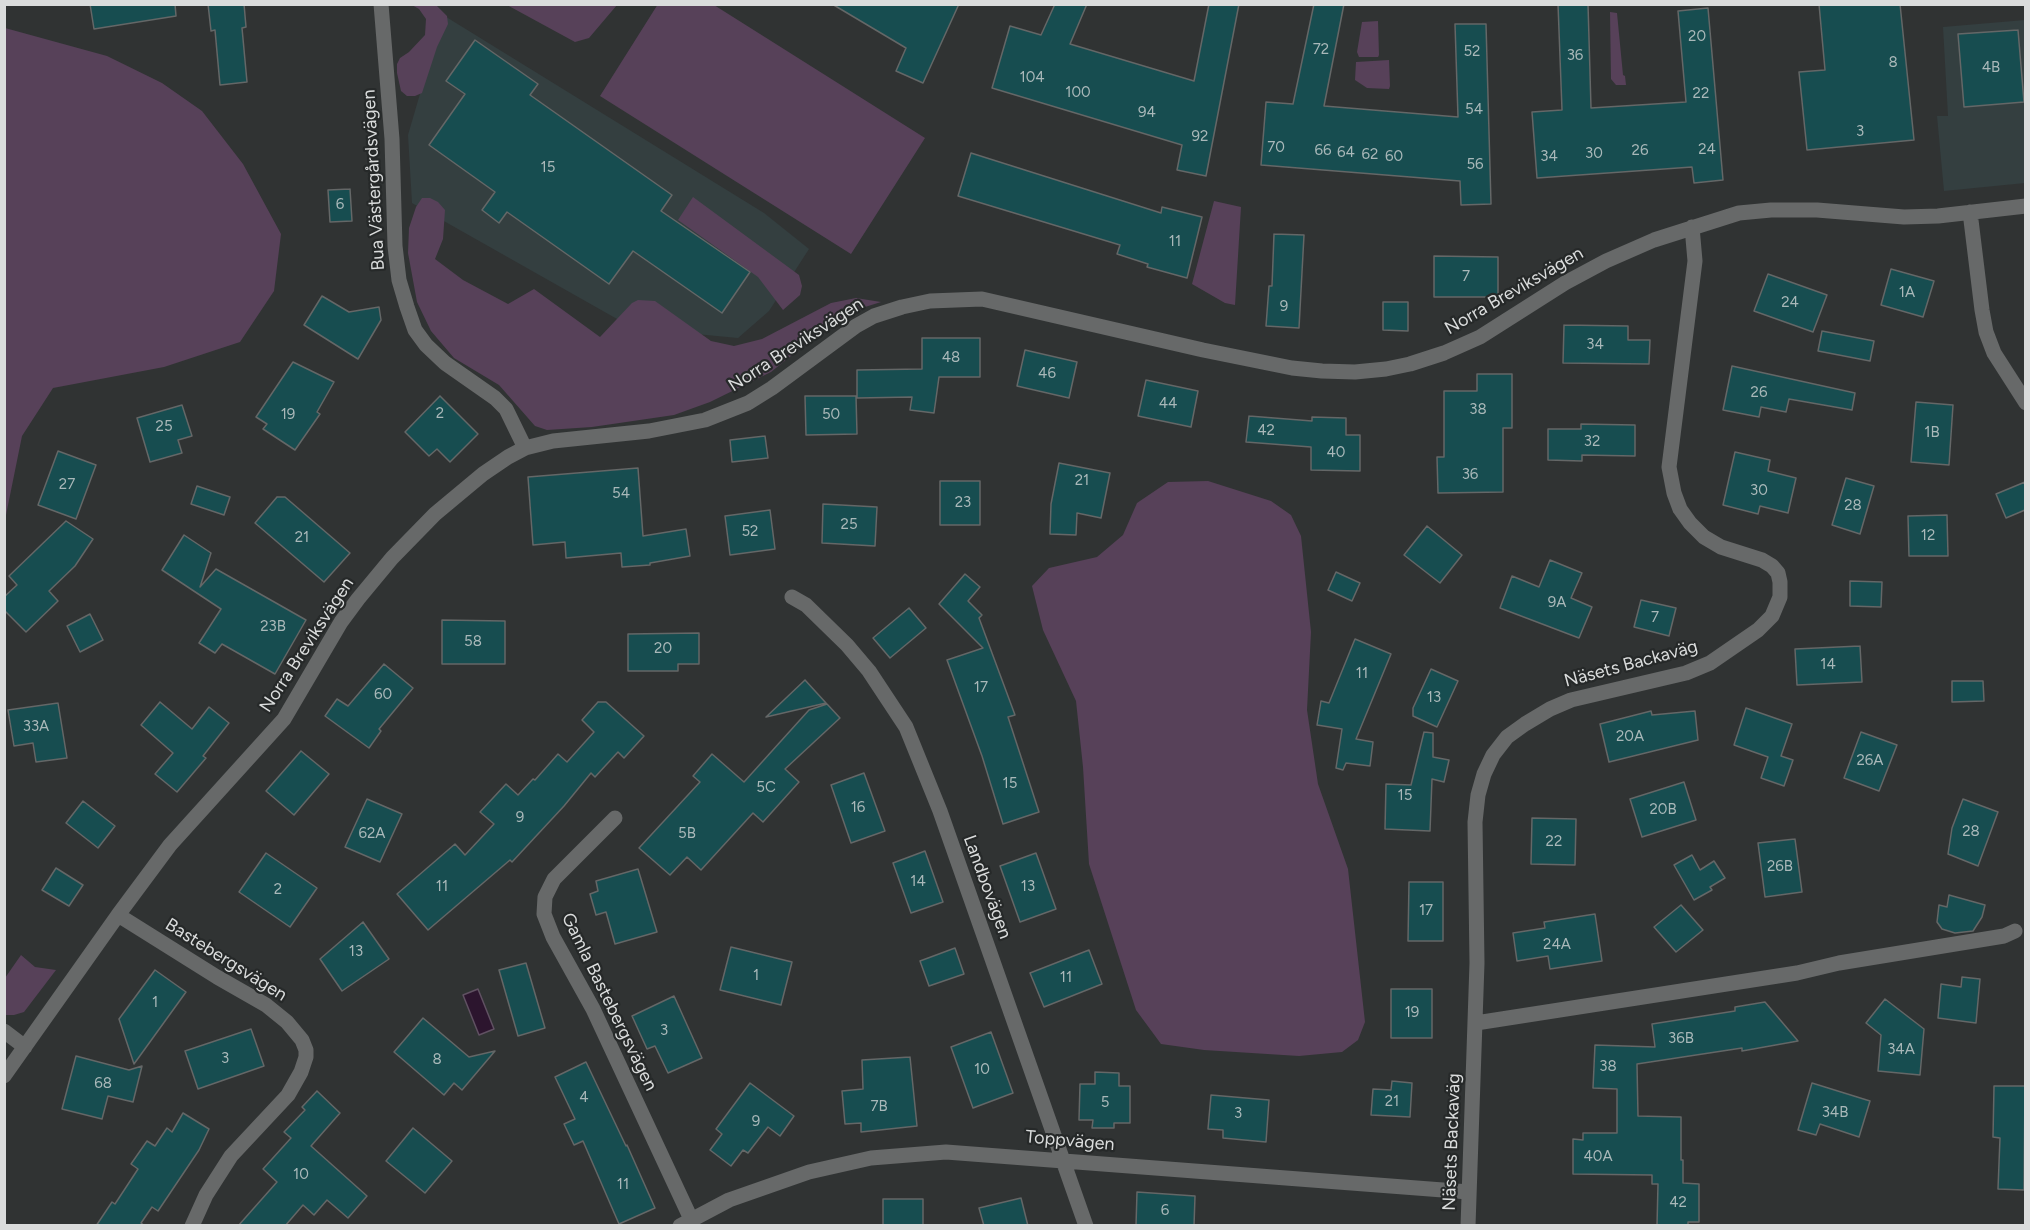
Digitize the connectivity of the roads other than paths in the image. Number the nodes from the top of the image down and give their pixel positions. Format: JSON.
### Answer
{"nodes":[{"id":1,"x":381,"y":4,"type":"edge"},
{"id":2,"x":2025,"y":206,"type":"edge"},
{"id":3,"x":1970,"y":212,"type":"junction"},
{"id":4,"x":1692,"y":227,"type":"junction"},
{"id":5,"x":2025,"y":403,"type":"edge"},
{"id":6,"x":525,"y":448,"type":"junction"},
{"id":7,"x":792,"y":597,"type":"dead end"},
{"id":8,"x":615,"y":818,"type":"dead end"},
{"id":9,"x":118,"y":915,"type":"junction"},
{"id":10,"x":2014,"y":931,"type":"dead end"},
{"id":11,"x":1476,"y":1023,"type":"junction"},
{"id":12,"x":4,"y":1031,"type":"edge"},
{"id":13,"x":25,"y":1047,"type":"junction"},
{"id":14,"x":4,"y":1076,"type":"edge"},
{"id":15,"x":1062,"y":1161,"type":"junction"},
{"id":16,"x":1469,"y":1191,"type":"junction"},
{"id":17,"x":685,"y":1222,"type":"edge"},
{"id":18,"x":192,"y":1226,"type":"edge"},
{"id":19,"x":1086,"y":1226,"type":"edge"},
{"id":20,"x":1468,"y":1226,"type":"edge"}],
"edges":[{"from":1,"to":6,"type":"street","name":"Bua Västergårdsvägen"},
{"from":2,"to":3,"type":"street","name":"Norra Breviksvägen"},
{"from":3,"to":4,"type":"street","name":"Norra Breviksvägen"},
{"from":3,"to":5,"type":"street"},
{"from":4,"to":6,"type":"street","name":"Norra Breviksvägen"},
{"from":4,"to":11,"type":"street","name":"Näsets Backaväg"},
{"from":6,"to":9,"type":"street","name":"Norra Breviksvägen"},
{"from":7,"to":15,"type":"street","name":"Landbovägen"},
{"from":8,"to":17,"type":"street","name":"Gamla Bastebergsvägen"},
{"from":9,"to":13,"type":"street","name":"Norra Breviksvägen"},
{"from":9,"to":18,"type":"street","name":"Bastebergsvägen"},
{"from":10,"to":11,"type":"street"},
{"from":11,"to":16,"type":"street","name":"Näsets Backaväg"},
{"from":12,"to":13,"type":"street"},
{"from":13,"to":14,"type":"street","name":"Norra Breviksvägen"},
{"from":15,"to":16,"type":"street","name":"Toppvägen"},
{"from":15,"to":17,"type":"street","name":"Toppvägen"},
{"from":15,"to":19,"type":"street","name":"Landbovägen"},
{"from":16,"to":20,"type":"street","name":"Näsets Backaväg"}]}
